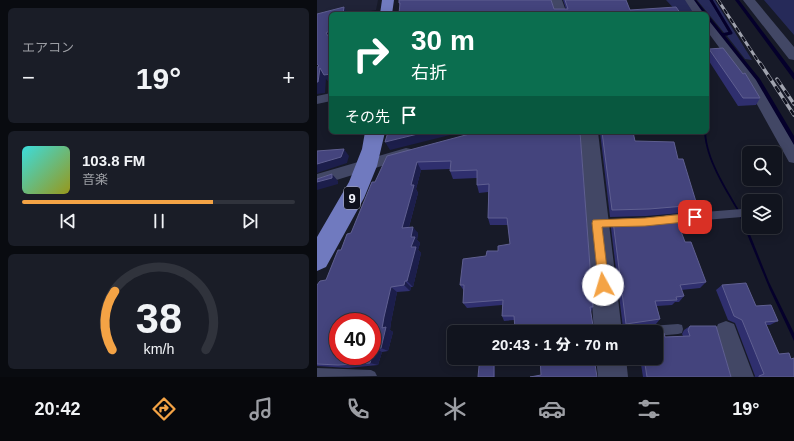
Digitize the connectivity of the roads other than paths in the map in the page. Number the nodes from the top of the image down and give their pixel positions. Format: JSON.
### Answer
{"nodes":[{"id":1,"x":388,"y":0,"type":"edge"},
{"id":2,"x":556,"y":0,"type":"edge"},
{"id":3,"x":689,"y":0,"type":"edge"},
{"id":4,"x":749,"y":0,"type":"edge"},
{"id":5,"x":386,"y":12,"type":"edge"},
{"id":6,"x":560,"y":12,"type":"edge"},
{"id":7,"x":698,"y":12,"type":"edge"},
{"id":8,"x":709,"y":29,"type":"edge"},
{"id":9,"x":794,"y":56,"type":"edge"},
{"id":10,"x":329,"y":97,"type":"edge"},
{"id":11,"x":317,"y":100,"type":"edge"},
{"id":12,"x":375,"y":134,"type":"edge"},
{"id":13,"x":589,"y":134,"type":"edge"},
{"id":14,"x":422,"y":149,"type":"edge"},
{"id":15,"x":794,"y":158,"type":"edge"},
{"id":16,"x":367,"y":165,"type":"junction"},
{"id":17,"x":317,"y":180,"type":"edge"},
{"id":18,"x":742,"y":212,"type":"dead end"},
{"id":19,"x":657,"y":221,"type":"edge"},
{"id":20,"x":317,"y":259,"type":"edge"},
{"id":21,"x":608,"y":325,"type":"edge"},
{"id":22,"x":678,"y":329,"type":"dead end"},
{"id":23,"x":663,"y":330,"type":"edge"},
{"id":24,"x":726,"y":332,"type":"dead end"},
{"id":25,"x":612,"y":365,"type":"edge"},
{"id":26,"x":317,"y":374,"type":"edge"},
{"id":27,"x":371,"y":376,"type":"edge"},
{"id":28,"x":613,"y":377,"type":"edge"},
{"id":29,"x":742,"y":377,"type":"edge"}],
"edges":[{"from":1,"to":5,"type":"highway"},
{"from":2,"to":6,"type":"street"},
{"from":3,"to":7,"type":"street"},
{"from":4,"to":9,"type":"street"},
{"from":8,"to":15,"type":"street"},
{"from":10,"to":11,"type":"street"},
{"from":12,"to":16,"type":"highway","number":"9"},
{"from":13,"to":21,"type":"street"},
{"from":14,"to":16,"type":"street"},
{"from":16,"to":17,"type":"street"},
{"from":16,"to":20,"type":"highway","number":"9"},
{"from":18,"to":19,"type":"lane"},
{"from":22,"to":23,"type":"lane"},
{"from":24,"to":29,"type":"street"},
{"from":25,"to":28,"type":"street"},
{"from":26,"to":27,"type":"lane"}]}
